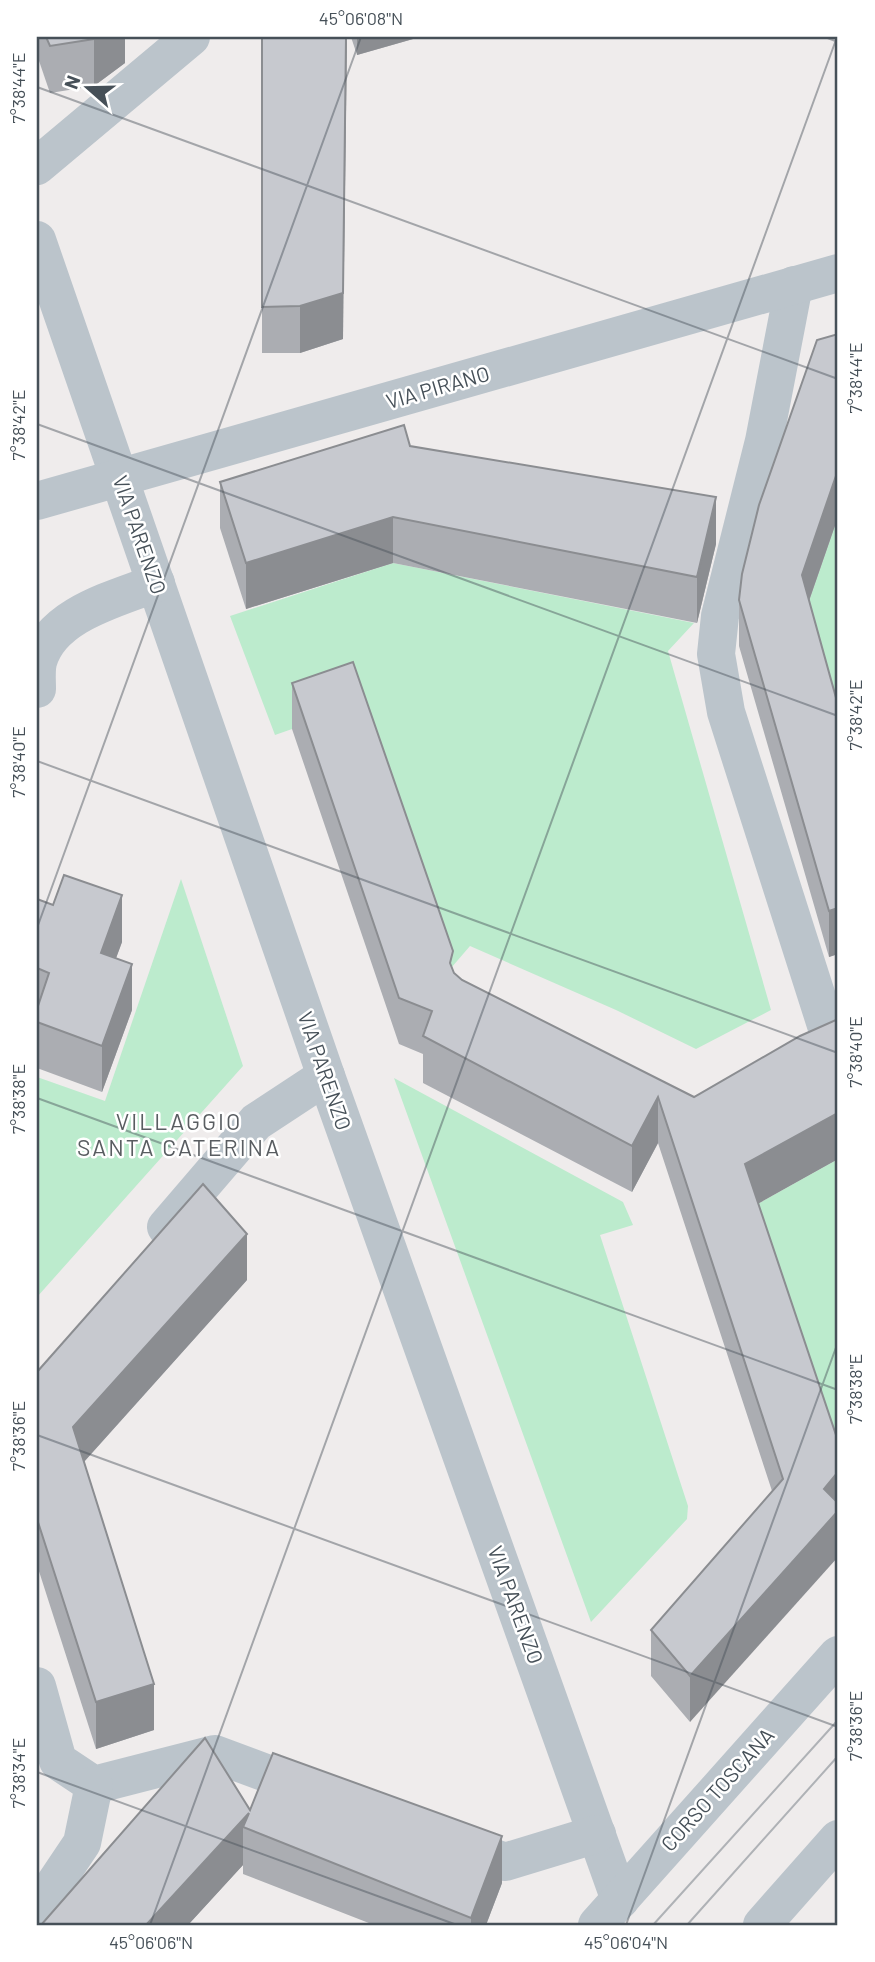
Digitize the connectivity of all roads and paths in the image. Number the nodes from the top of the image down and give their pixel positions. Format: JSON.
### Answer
{"nodes":[{"id":1,"x":191,"y":37,"type":"edge"},
{"id":2,"x":37,"y":166,"type":"edge"},
{"id":3,"x":37,"y":240,"type":"edge"},
{"id":4,"x":838,"y":273,"type":"edge"},
{"id":5,"x":794,"y":285,"type":"junction"},
{"id":6,"x":120,"y":479,"type":"junction"},
{"id":7,"x":37,"y":502,"type":"edge"},
{"id":8,"x":156,"y":583,"type":"junction"},
{"id":9,"x":37,"y":689,"type":"edge"},
{"id":10,"x":835,"y":1042,"type":"edge"},
{"id":11,"x":796,"y":1059,"type":"edge"},
{"id":12,"x":326,"y":1076,"type":"junction"},
{"id":13,"x":140,"y":1257,"type":"edge"},
{"id":14,"x":838,"y":1655,"type":"edge"},
{"id":15,"x":37,"y":1686,"type":"edge"},
{"id":16,"x":94,"y":1785,"type":"junction"},
{"id":17,"x":341,"y":1801,"type":"edge"},
{"id":18,"x":417,"y":1829,"type":"edge"},
{"id":19,"x":597,"y":1834,"type":"junction"},
{"id":20,"x":838,"y":1839,"type":"edge"},
{"id":21,"x":37,"y":1910,"type":"edge"},
{"id":22,"x":608,"y":1912,"type":"edge"},
{"id":23,"x":762,"y":1925,"type":"edge"}],
"edges":[{"from":1,"to":2,"type":"street"},
{"from":3,"to":6,"type":"street","name":"VIA PARENZO"},
{"from":4,"to":5,"type":"street","name":"VIA PIRANO"},
{"from":5,"to":6,"type":"street","name":"VIA PIRANO"},
{"from":5,"to":10,"type":"street"},
{"from":6,"to":7,"type":"street","name":"VIA PIRANO"},
{"from":6,"to":8,"type":"street","name":"VIA PARENZO"},
{"from":8,"to":9,"type":"street"},
{"from":8,"to":12,"type":"street","name":"VIA PARENZO"},
{"from":10,"to":11,"type":"street"},
{"from":12,"to":13,"type":"street"},
{"from":12,"to":19,"type":"street","name":"VIA PARENZO"},
{"from":14,"to":22,"type":"street","name":"CORSO TOSCANA"},
{"from":15,"to":16,"type":"street"},
{"from":16,"to":17,"type":"street"},
{"from":16,"to":21,"type":"street"},
{"from":18,"to":19,"type":"street"},
{"from":19,"to":22,"type":"street","name":"VIA PARENZO"},
{"from":20,"to":23,"type":"street"}]}
